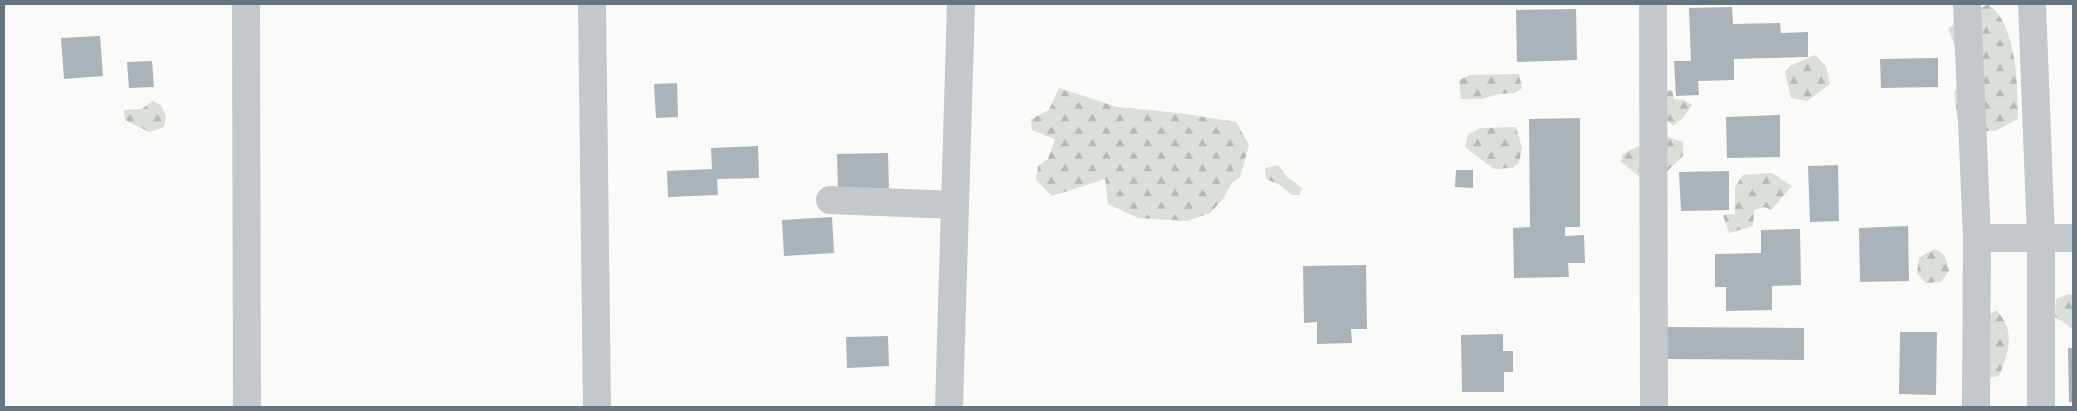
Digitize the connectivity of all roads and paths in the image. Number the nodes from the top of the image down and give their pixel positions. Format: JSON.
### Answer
{"nodes":[{"id":1,"x":246,"y":4,"type":"edge"},
{"id":2,"x":592,"y":4,"type":"edge"},
{"id":3,"x":961,"y":4,"type":"edge"},
{"id":4,"x":1654,"y":4,"type":"edge"},
{"id":5,"x":1967,"y":4,"type":"edge"},
{"id":6,"x":2032,"y":4,"type":"edge"},
{"id":7,"x":830,"y":200,"type":"dead end"},
{"id":8,"x":955,"y":205,"type":"junction"},
{"id":9,"x":1977,"y":238,"type":"junction"},
{"id":10,"x":2041,"y":238,"type":"junction"},
{"id":11,"x":2073,"y":238,"type":"edge"},
{"id":12,"x":247,"y":407,"type":"edge"},
{"id":13,"x":597,"y":407,"type":"edge"},
{"id":14,"x":949,"y":407,"type":"edge"},
{"id":15,"x":1654,"y":407,"type":"edge"},
{"id":16,"x":1976,"y":407,"type":"edge"},
{"id":17,"x":2041,"y":407,"type":"edge"}],
"edges":[{"from":1,"to":12,"type":"street"},
{"from":2,"to":13,"type":"street"},
{"from":3,"to":8,"type":"street"},
{"from":4,"to":15,"type":"street"},
{"from":5,"to":9,"type":"street"},
{"from":6,"to":10,"type":"street"},
{"from":7,"to":8,"type":"street"},
{"from":8,"to":14,"type":"street"},
{"from":9,"to":10,"type":"street"},
{"from":9,"to":16,"type":"street"},
{"from":10,"to":11,"type":"street"},
{"from":10,"to":17,"type":"street"}]}
